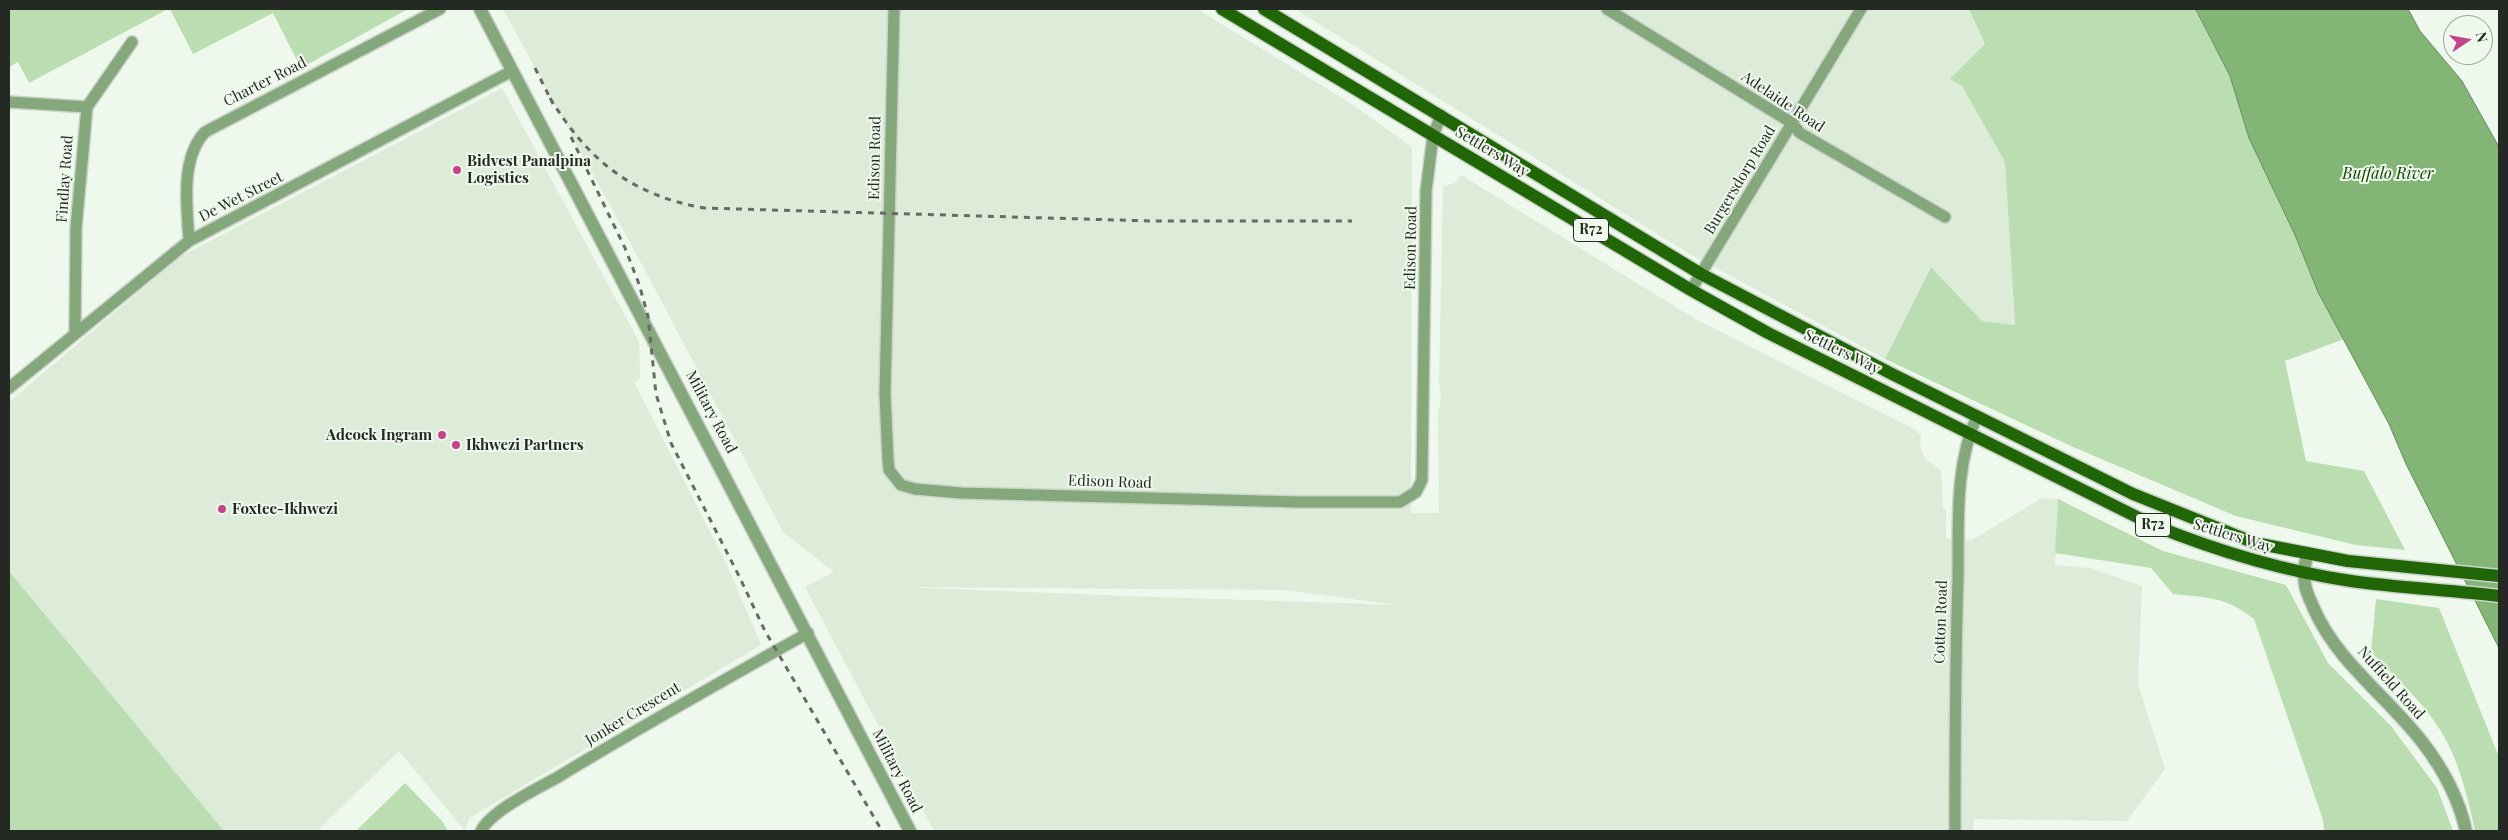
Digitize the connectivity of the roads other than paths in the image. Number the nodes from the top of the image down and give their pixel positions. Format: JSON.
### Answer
{"nodes":[{"id":1,"x":440,"y":9,"type":"edge"},
{"id":2,"x":480,"y":9,"type":"edge"},
{"id":3,"x":894,"y":9,"type":"edge"},
{"id":4,"x":1222,"y":9,"type":"edge"},
{"id":5,"x":1264,"y":9,"type":"edge"},
{"id":6,"x":1607,"y":9,"type":"edge"},
{"id":7,"x":1861,"y":9,"type":"edge"},
{"id":8,"x":132,"y":42,"type":"dead end"},
{"id":9,"x":512,"y":71,"type":"junction"},
{"id":10,"x":9,"y":102,"type":"edge"},
{"id":11,"x":87,"y":107,"type":"junction"},
{"id":12,"x":1441,"y":115,"type":"junction"},
{"id":13,"x":1792,"y":123,"type":"junction"},
{"id":14,"x":1433,"y":136,"type":"junction"},
{"id":15,"x":1945,"y":217,"type":"dead end"},
{"id":16,"x":189,"y":241,"type":"junction"},
{"id":17,"x":1701,"y":274,"type":"junction"},
{"id":18,"x":1691,"y":290,"type":"junction"},
{"id":19,"x":75,"y":332,"type":"junction"},
{"id":20,"x":11,"y":383,"type":"edge"},
{"id":21,"x":1977,"y":416,"type":"junction"},
{"id":22,"x":1969,"y":434,"type":"junction"},
{"id":23,"x":2307,"y":554,"type":"junction"},
{"id":24,"x":2304,"y":572,"type":"junction"},
{"id":25,"x":2499,"y":576,"type":"edge"},
{"id":26,"x":2499,"y":596,"type":"edge"},
{"id":27,"x":808,"y":632,"type":"junction"},
{"id":28,"x":481,"y":831,"type":"edge"},
{"id":29,"x":910,"y":831,"type":"edge"},
{"id":30,"x":1954,"y":831,"type":"edge"},
{"id":31,"x":2466,"y":831,"type":"edge"}],
"edges":[{"from":1,"to":16,"type":"street","name":"Charter Road"},
{"from":2,"to":9,"type":"street","name":"Military Road"},
{"from":3,"to":14,"type":"street","name":"Edison Road"},
{"from":4,"to":14,"type":"main road","name":"Settlers Way","number":"R72"},
{"from":5,"to":12,"type":"main road","name":"Settlers Way","number":"R72"},
{"from":6,"to":13,"type":"street","name":"Adelaide Road"},
{"from":7,"to":13,"type":"street","name":"Burgersdorp Road"},
{"from":8,"to":11,"type":"street","name":"Findlay Road"},
{"from":9,"to":16,"type":"street","name":"De Wet Street"},
{"from":9,"to":27,"type":"street","name":"Military Road"},
{"from":10,"to":11,"type":"street"},
{"from":11,"to":19,"type":"street","name":"Findlay Road"},
{"from":12,"to":14,"type":"street","name":"Edison Road"},
{"from":12,"to":17,"type":"main road","name":"Settlers Way","number":"R72"},
{"from":13,"to":15,"type":"street","name":"Adelaide Road"},
{"from":13,"to":17,"type":"street","name":"Burgersdorp Road"},
{"from":14,"to":18,"type":"main road","name":"Settlers Way","number":"R72"},
{"from":16,"to":19,"type":"street","name":"De Wet Street"},
{"from":17,"to":18,"type":"street","name":"Burgersdorp Road"},
{"from":17,"to":21,"type":"main road","name":"Settlers Way","number":"R72"},
{"from":18,"to":22,"type":"main road","name":"Settlers Way","number":"R72"},
{"from":19,"to":20,"type":"street","name":"De Wet Street"},
{"from":21,"to":22,"type":"street","name":"Cotton Road"},
{"from":21,"to":23,"type":"main road","name":"Settlers Way","number":"R72"},
{"from":22,"to":24,"type":"main road","name":"Settlers Way","number":"R72"},
{"from":22,"to":30,"type":"street","name":"Cotton Road"},
{"from":23,"to":24,"type":"street","name":"Nuffield Road"},
{"from":23,"to":25,"type":"main road","name":"Settlers Way","number":"R72"},
{"from":24,"to":26,"type":"main road","name":"Settlers Way","number":"R72"},
{"from":24,"to":31,"type":"street","name":"Nuffield Road"},
{"from":27,"to":28,"type":"street","name":"Jonker Crescent"},
{"from":27,"to":29,"type":"street","name":"Military Road"}]}
